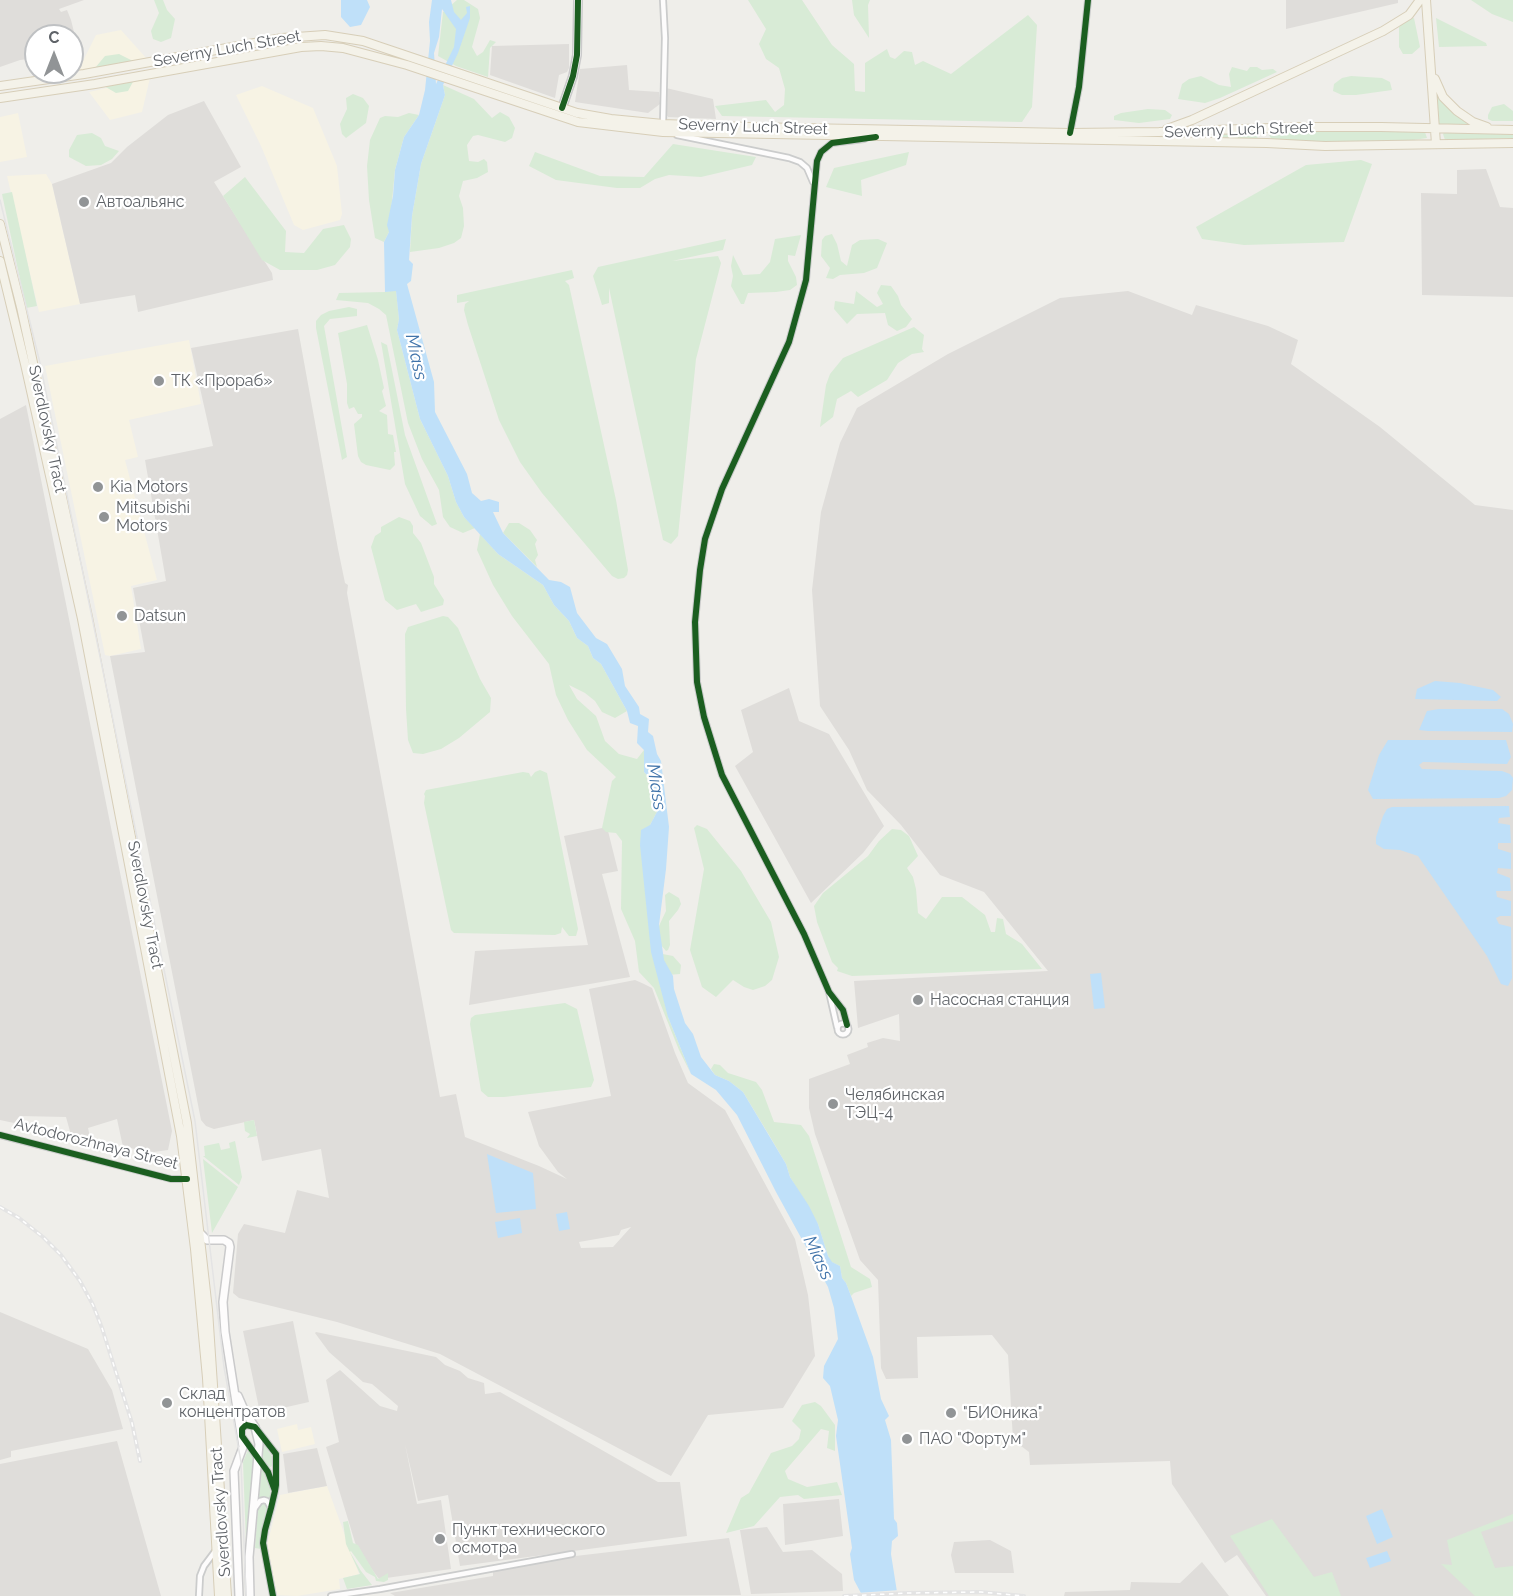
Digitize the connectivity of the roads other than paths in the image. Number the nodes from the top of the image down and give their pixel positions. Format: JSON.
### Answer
{"nodes":[{"id":1,"x":578,"y":0,"type":"edge"},
{"id":2,"x":663,"y":0,"type":"edge"},
{"id":3,"x":1088,"y":0,"type":"edge"},
{"id":4,"x":1420,"y":0,"type":"edge"},
{"id":5,"x":1426,"y":0,"type":"edge"},
{"id":6,"x":1432,"y":70,"type":"junction"},
{"id":7,"x":0,"y":86,"type":"edge"},
{"id":8,"x":0,"y":98,"type":"edge"},
{"id":9,"x":561,"y":108,"type":"junction"},
{"id":10,"x":663,"y":128,"type":"junction"},
{"id":11,"x":1268,"y":129,"type":"junction"},
{"id":12,"x":1435,"y":129,"type":"junction"},
{"id":13,"x":1497,"y":130,"type":"junction"},
{"id":14,"x":1513,"y":130,"type":"edge"},
{"id":15,"x":1159,"y":132,"type":"junction"},
{"id":16,"x":1070,"y":134,"type":"junction"},
{"id":17,"x":876,"y":137,"type":"junction"},
{"id":18,"x":1267,"y":143,"type":"junction"},
{"id":19,"x":1513,"y":143,"type":"edge"},
{"id":20,"x":1436,"y":144,"type":"junction"},
{"id":21,"x":814,"y":186,"type":"junction"},
{"id":22,"x":0,"y":224,"type":"edge"},
{"id":23,"x":0,"y":261,"type":"edge"},
{"id":24,"x":829,"y":992,"type":"junction"},
{"id":25,"x":848,"y":1025,"type":"junction"},
{"id":26,"x":837,"y":1028,"type":"junction"},
{"id":27,"x":0,"y":1135,"type":"edge"},
{"id":28,"x":190,"y":1178,"type":"junction"},
{"id":29,"x":201,"y":1234,"type":"junction"},
{"id":30,"x":209,"y":1241,"type":"junction"},
{"id":31,"x":203,"y":1254,"type":"junction"},
{"id":32,"x":233,"y":1379,"type":"junction"},
{"id":33,"x":255,"y":1427,"type":"junction"},
{"id":34,"x":242,"y":1436,"type":"junction"},
{"id":35,"x":276,"y":1460,"type":"junction"},
{"id":36,"x":260,"y":1461,"type":"junction"},
{"id":37,"x":275,"y":1491,"type":"junction"},
{"id":38,"x":271,"y":1508,"type":"junction"},
{"id":39,"x":253,"y":1510,"type":"junction"},
{"id":40,"x":217,"y":1549,"type":"junction"},
{"id":41,"x":572,"y":1554,"type":"dead end"},
{"id":42,"x":199,"y":1596,"type":"edge"},
{"id":43,"x":219,"y":1596,"type":"edge"},
{"id":44,"x":227,"y":1596,"type":"edge"},
{"id":45,"x":239,"y":1596,"type":"edge"},
{"id":46,"x":250,"y":1596,"type":"edge"},
{"id":47,"x":273,"y":1596,"type":"edge"},
{"id":48,"x":331,"y":1596,"type":"edge"}],
"edges":[{"from":1,"to":9,"type":"main road"},
{"from":2,"to":10,"type":"street"},
{"from":3,"to":16,"type":"street"},
{"from":4,"to":15,"type":"main road"},
{"from":5,"to":6,"type":"main road"},
{"from":6,"to":12,"type":"main road"},
{"from":6,"to":13,"type":"main road"},
{"from":7,"to":9,"type":"main road","name":"Severny Luch Street"},
{"from":8,"to":10,"type":"main road","name":"Severny Luch Street"},
{"from":9,"to":10,"type":"main road","name":"Severny Luch Street"},
{"from":10,"to":16,"type":"main road","name":"Severny Luch Street"},
{"from":10,"to":17,"type":"main road","name":"Severny Luch Street"},
{"from":10,"to":21,"type":"street"},
{"from":11,"to":12,"type":"main road","name":"Severny Luch Street"},
{"from":11,"to":15,"type":"main road","name":"Severny Luch Street"},
{"from":11,"to":18,"type":"main road"},
{"from":12,"to":13,"type":"main road","name":"Severny Luch Street"},
{"from":12,"to":20,"type":"main road"},
{"from":13,"to":14,"type":"main road","name":"Severny Luch Street"},
{"from":15,"to":16,"type":"main road","name":"Severny Luch Street"},
{"from":17,"to":18,"type":"main road","name":"Severny Luch Street"},
{"from":17,"to":21,"type":"street"},
{"from":18,"to":20,"type":"main road","name":"Severny Luch Street"},
{"from":19,"to":20,"type":"main road","name":"Severny Luch Street"},
{"from":21,"to":24,"type":"street"},
{"from":22,"to":28,"type":"main road","name":"Sverdlovsky Tract"},
{"from":23,"to":28,"type":"main road","name":"Sverdlovsky Tract"},
{"from":24,"to":25,"type":"street"},
{"from":24,"to":26,"type":"street"},
{"from":25,"to":26,"type":"street"},
{"from":25,"to":26,"type":"street"},
{"from":27,"to":28,"type":"street","name":"Avtodorozhnaya Street"},
{"from":28,"to":29,"type":"main road","name":"Sverdlovsky Tract"},
{"from":28,"to":40,"type":"main road","name":"Sverdlovsky Tract"},
{"from":29,"to":30,"type":"main road"},
{"from":29,"to":31,"type":"main road","name":"Sverdlovsky Tract"},
{"from":30,"to":31,"type":"main road"},
{"from":30,"to":32,"type":"main road"},
{"from":31,"to":44,"type":"main road","name":"Sverdlovsky Tract"},
{"from":32,"to":33,"type":"main road"},
{"from":32,"to":34,"type":"main road"},
{"from":33,"to":34,"type":"street"},
{"from":33,"to":35,"type":"street"},
{"from":33,"to":36,"type":"main road"},
{"from":34,"to":36,"type":"street"},
{"from":34,"to":45,"type":"main road"},
{"from":35,"to":36,"type":"street"},
{"from":35,"to":37,"type":"street"},
{"from":36,"to":37,"type":"street"},
{"from":36,"to":39,"type":"main road"},
{"from":37,"to":38,"type":"street"},
{"from":38,"to":39,"type":"street"},
{"from":38,"to":47,"type":"street"},
{"from":39,"to":46,"type":"main road"},
{"from":40,"to":42,"type":"street"},
{"from":40,"to":43,"type":"main road","name":"Sverdlovsky Tract"},
{"from":41,"to":48,"type":"street"}]}
